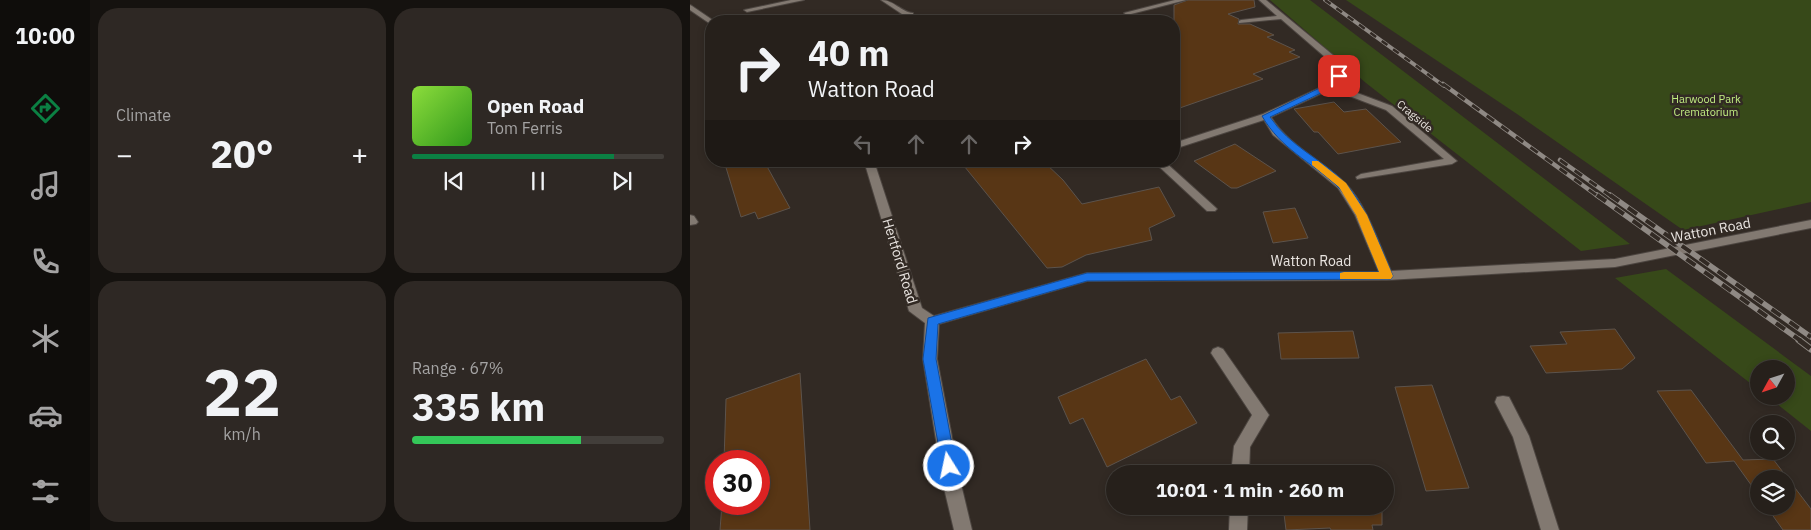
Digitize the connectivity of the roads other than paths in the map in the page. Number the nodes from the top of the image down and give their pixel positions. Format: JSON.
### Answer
{"nodes":[{"id":1,"x":801,"y":0,"type":"edge"},
{"id":2,"x":884,"y":0,"type":"edge"},
{"id":3,"x":1183,"y":0,"type":"edge"},
{"id":4,"x":1262,"y":0,"type":"edge"},
{"id":5,"x":1174,"y":1,"type":"edge"},
{"id":6,"x":691,"y":8,"type":"edge"},
{"id":7,"x":747,"y":10,"type":"dead end"},
{"id":8,"x":1127,"y":13,"type":"dead end"},
{"id":9,"x":910,"y":14,"type":"joint"},
{"id":10,"x":906,"y":15,"type":"edge"},
{"id":11,"x":1282,"y":17,"type":"junction"},
{"id":12,"x":705,"y":18,"type":"edge"},
{"id":13,"x":1241,"y":22,"type":"dead end"},
{"id":14,"x":1331,"y":86,"type":"junction"},
{"id":15,"x":1266,"y":116,"type":"junction"},
{"id":16,"x":1180,"y":136,"type":"edge"},
{"id":17,"x":1191,"y":138,"type":"junction"},
{"id":18,"x":1180,"y":143,"type":"edge"},
{"id":19,"x":871,"y":167,"type":"edge"},
{"id":20,"x":1165,"y":167,"type":"edge"},
{"id":21,"x":1361,"y":177,"type":"dead end"},
{"id":22,"x":1211,"y":209,"type":"dead end"},
{"id":23,"x":1811,"y":224,"type":"edge"},
{"id":24,"x":1387,"y":276,"type":"junction"},
{"id":25,"x":932,"y":321,"type":"junction"},
{"id":26,"x":1218,"y":352,"type":"dead end"},
{"id":27,"x":1503,"y":402,"type":"dead end"},
{"id":28,"x":1241,"y":465,"type":"edge"},
{"id":29,"x":1239,"y":515,"type":"edge"},
{"id":30,"x":963,"y":530,"type":"edge"},
{"id":31,"x":1238,"y":530,"type":"edge"},
{"id":32,"x":1550,"y":530,"type":"edge"}],
"edges":[{"from":1,"to":7,"type":"street"},
{"from":2,"to":9,"type":"street"},
{"from":3,"to":5,"type":"street"},
{"from":4,"to":11,"type":"street"},
{"from":5,"to":8,"type":"street"},
{"from":6,"to":12,"type":"street"},
{"from":9,"to":10,"type":"street"},
{"from":11,"to":13,"type":"street"},
{"from":11,"to":14,"type":"street"},
{"from":14,"to":15,"type":"street"},
{"from":14,"to":21,"type":"street","name":"Cragside"},
{"from":15,"to":17,"type":"street"},
{"from":15,"to":24,"type":"street"},
{"from":16,"to":17,"type":"street"},
{"from":17,"to":18,"type":"street"},
{"from":19,"to":25,"type":"street","name":"Hertford Road"},
{"from":20,"to":22,"type":"street"},
{"from":23,"to":24,"type":"street","name":"Watton Road"},
{"from":24,"to":25,"type":"street","name":"Watton Road"},
{"from":25,"to":30,"type":"street"},
{"from":26,"to":28,"type":"street"},
{"from":27,"to":32,"type":"street"},
{"from":29,"to":31,"type":"street"}]}
